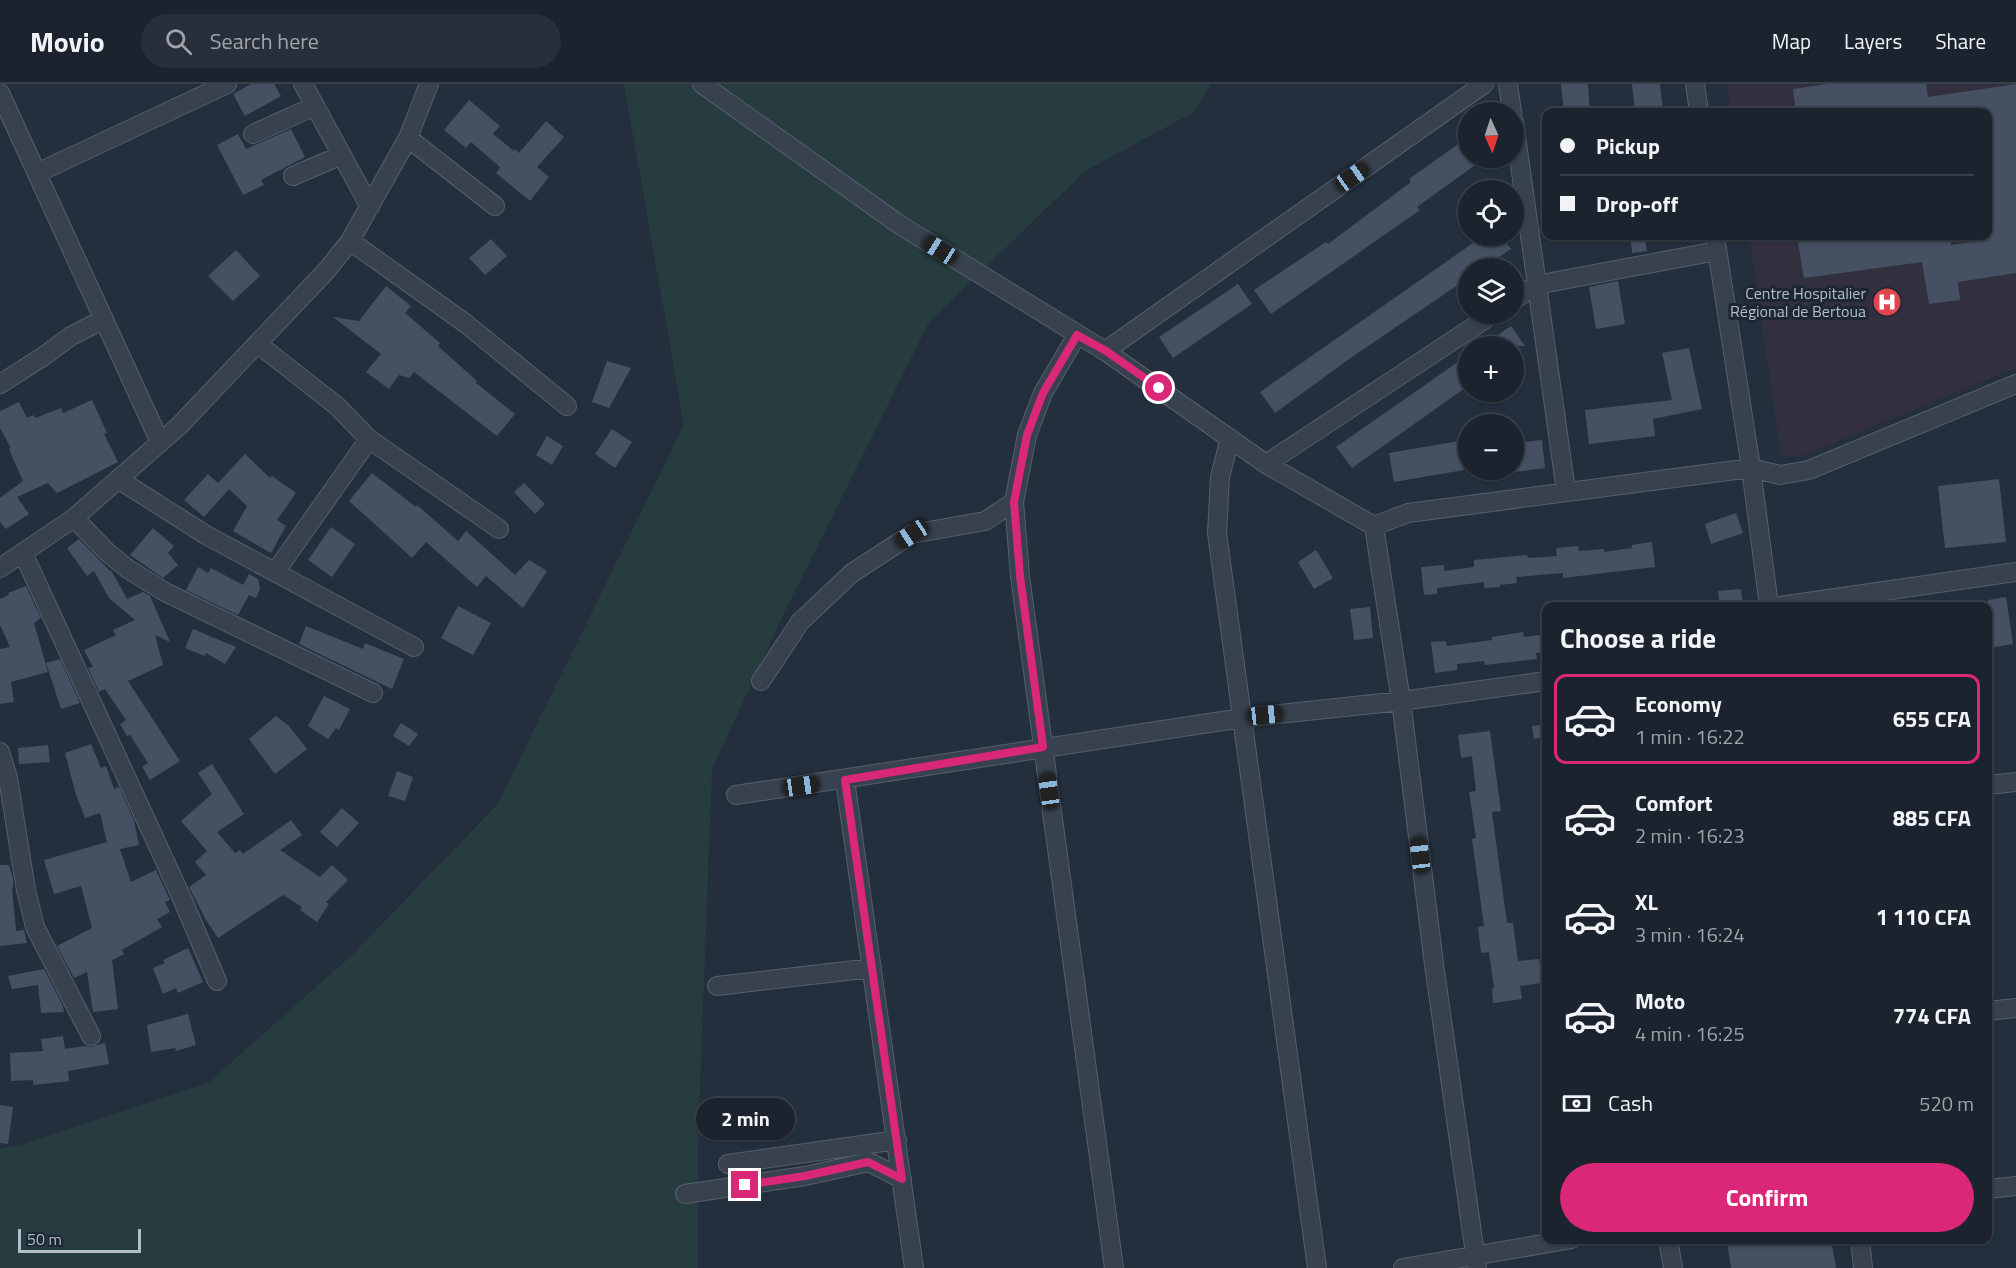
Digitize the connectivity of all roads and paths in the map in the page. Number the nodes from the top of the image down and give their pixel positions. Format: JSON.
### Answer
{"nodes":[{"id":1,"x":227,"y":84,"type":"edge"},
{"id":2,"x":303,"y":84,"type":"edge"},
{"id":3,"x":429,"y":84,"type":"edge"},
{"id":4,"x":702,"y":84,"type":"edge"},
{"id":5,"x":1484,"y":84,"type":"edge"},
{"id":6,"x":1508,"y":84,"type":"edge"},
{"id":7,"x":1695,"y":84,"type":"edge"},
{"id":8,"x":0,"y":93,"type":"edge"},
{"id":9,"x":1511,"y":102,"type":"edge"},
{"id":10,"x":315,"y":106,"type":"junction"},
{"id":11,"x":1698,"y":108,"type":"edge"},
{"id":12,"x":253,"y":134,"type":"dead end"},
{"id":13,"x":408,"y":138,"type":"junction"},
{"id":14,"x":342,"y":155,"type":"junction"},
{"id":15,"x":1520,"y":168,"type":"edge"},
{"id":16,"x":37,"y":173,"type":"junction"},
{"id":17,"x":293,"y":177,"type":"dead end"},
{"id":18,"x":495,"y":206,"type":"dead end"},
{"id":19,"x":370,"y":207,"type":"junction"},
{"id":20,"x":350,"y":241,"type":"junction"},
{"id":21,"x":1716,"y":243,"type":"edge"},
{"id":22,"x":1536,"y":285,"type":"junction"},
{"id":23,"x":1524,"y":293,"type":"edge"},
{"id":24,"x":104,"y":318,"type":"junction"},
{"id":25,"x":1478,"y":324,"type":"edge"},
{"id":26,"x":1077,"y":335,"type":"junction"},
{"id":27,"x":258,"y":344,"type":"junction"},
{"id":28,"x":1106,"y":351,"type":"junction"},
{"id":29,"x":0,"y":384,"type":"edge"},
{"id":30,"x":2016,"y":384,"type":"edge"},
{"id":31,"x":567,"y":406,"type":"dead end"},
{"id":32,"x":1230,"y":438,"type":"junction"},
{"id":33,"x":369,"y":439,"type":"junction"},
{"id":34,"x":160,"y":442,"type":"junction"},
{"id":35,"x":1266,"y":464,"type":"junction"},
{"id":36,"x":1751,"y":468,"type":"junction"},
{"id":37,"x":118,"y":479,"type":"junction"},
{"id":38,"x":1566,"y":491,"type":"junction"},
{"id":39,"x":1014,"y":502,"type":"junction"},
{"id":40,"x":74,"y":518,"type":"junction"},
{"id":41,"x":1374,"y":526,"type":"junction"},
{"id":42,"x":499,"y":529,"type":"dead end"},
{"id":43,"x":23,"y":553,"type":"junction"},
{"id":44,"x":0,"y":568,"type":"edge"},
{"id":45,"x":276,"y":572,"type":"junction"},
{"id":46,"x":2016,"y":572,"type":"edge"},
{"id":47,"x":1906,"y":588,"type":"junction"},
{"id":48,"x":1768,"y":602,"type":"edge"},
{"id":49,"x":1808,"y":602,"type":"edge"},
{"id":50,"x":1908,"y":602,"type":"edge"},
{"id":51,"x":414,"y":647,"type":"dead end"},
{"id":52,"x":761,"y":681,"type":"dead end"},
{"id":53,"x":1542,"y":682,"type":"edge"},
{"id":54,"x":373,"y":693,"type":"dead end"},
{"id":55,"x":1401,"y":701,"type":"junction"},
{"id":56,"x":1242,"y":718,"type":"junction"},
{"id":57,"x":1043,"y":747,"type":"junction"},
{"id":58,"x":0,"y":752,"type":"edge"},
{"id":59,"x":845,"y":780,"type":"junction"},
{"id":60,"x":2016,"y":782,"type":"edge"},
{"id":61,"x":1992,"y":785,"type":"edge"},
{"id":62,"x":735,"y":795,"type":"dead end"},
{"id":63,"x":872,"y":968,"type":"junction"},
{"id":64,"x":217,"y":981,"type":"dead end"},
{"id":65,"x":717,"y":986,"type":"dead end"},
{"id":66,"x":2016,"y":1008,"type":"edge"},
{"id":67,"x":1992,"y":1011,"type":"edge"},
{"id":68,"x":91,"y":1036,"type":"dead end"},
{"id":69,"x":897,"y":1140,"type":"junction"},
{"id":70,"x":728,"y":1164,"type":"dead end"},
{"id":71,"x":902,"y":1179,"type":"junction"},
{"id":72,"x":2016,"y":1186,"type":"edge"},
{"id":73,"x":1992,"y":1189,"type":"edge"},
{"id":74,"x":685,"y":1194,"type":"dead end"},
{"id":75,"x":1550,"y":1244,"type":"edge"},
{"id":76,"x":1669,"y":1244,"type":"edge"},
{"id":77,"x":1861,"y":1244,"type":"edge"},
{"id":78,"x":1476,"y":1261,"type":"edge"},
{"id":79,"x":914,"y":1268,"type":"edge"},
{"id":80,"x":1114,"y":1268,"type":"edge"},
{"id":81,"x":1317,"y":1268,"type":"edge"},
{"id":82,"x":1403,"y":1268,"type":"edge"},
{"id":83,"x":1673,"y":1268,"type":"edge"},
{"id":84,"x":1863,"y":1268,"type":"edge"}],
"edges":[{"from":1,"to":16,"type":"street"},
{"from":2,"to":10,"type":"street"},
{"from":3,"to":13,"type":"street"},
{"from":4,"to":26,"type":"street"},
{"from":5,"to":28,"type":"street"},
{"from":6,"to":9,"type":"street"},
{"from":7,"to":11,"type":"street"},
{"from":8,"to":16,"type":"street"},
{"from":10,"to":12,"type":"street"},
{"from":10,"to":14,"type":"street"},
{"from":13,"to":18,"type":"street"},
{"from":13,"to":19,"type":"street"},
{"from":14,"to":17,"type":"street"},
{"from":14,"to":19,"type":"street"},
{"from":15,"to":22,"type":"street"},
{"from":16,"to":24,"type":"street"},
{"from":19,"to":20,"type":"street"},
{"from":20,"to":27,"type":"street"},
{"from":20,"to":31,"type":"street"},
{"from":21,"to":22,"type":"street"},
{"from":21,"to":36,"type":"street"},
{"from":22,"to":23,"type":"street"},
{"from":22,"to":38,"type":"street"},
{"from":24,"to":29,"type":"street"},
{"from":24,"to":34,"type":"street"},
{"from":25,"to":35,"type":"street"},
{"from":26,"to":28,"type":"street"},
{"from":26,"to":39,"type":"street"},
{"from":27,"to":33,"type":"street"},
{"from":27,"to":34,"type":"street"},
{"from":28,"to":32,"type":"street"},
{"from":30,"to":36,"type":"street"},
{"from":32,"to":35,"type":"street"},
{"from":32,"to":56,"type":"street"},
{"from":33,"to":42,"type":"street"},
{"from":33,"to":45,"type":"street"},
{"from":34,"to":37,"type":"street"},
{"from":35,"to":41,"type":"street"},
{"from":36,"to":38,"type":"street"},
{"from":36,"to":48,"type":"street"},
{"from":37,"to":40,"type":"street"},
{"from":37,"to":45,"type":"street"},
{"from":38,"to":41,"type":"street"},
{"from":39,"to":52,"type":"street"},
{"from":39,"to":57,"type":"street"},
{"from":40,"to":43,"type":"street"},
{"from":40,"to":54,"type":"street"},
{"from":41,"to":55,"type":"street"},
{"from":43,"to":44,"type":"street"},
{"from":43,"to":64,"type":"street"},
{"from":45,"to":51,"type":"street"},
{"from":46,"to":47,"type":"street"},
{"from":47,"to":49,"type":"street"},
{"from":47,"to":50,"type":"street"},
{"from":53,"to":55,"type":"street"},
{"from":55,"to":56,"type":"street"},
{"from":55,"to":78,"type":"street"},
{"from":56,"to":57,"type":"street"},
{"from":56,"to":81,"type":"street"},
{"from":57,"to":59,"type":"street"},
{"from":57,"to":80,"type":"street"},
{"from":58,"to":68,"type":"street"},
{"from":59,"to":62,"type":"street"},
{"from":59,"to":63,"type":"street"},
{"from":60,"to":61,"type":"street"},
{"from":63,"to":65,"type":"street"},
{"from":63,"to":69,"type":"street"},
{"from":66,"to":67,"type":"street"},
{"from":69,"to":70,"type":"street"},
{"from":69,"to":71,"type":"street"},
{"from":71,"to":74,"type":"street"},
{"from":71,"to":79,"type":"street"},
{"from":72,"to":73,"type":"street"},
{"from":75,"to":78,"type":"street"},
{"from":76,"to":83,"type":"street"},
{"from":77,"to":84,"type":"street"},
{"from":78,"to":82,"type":"street"}]}
